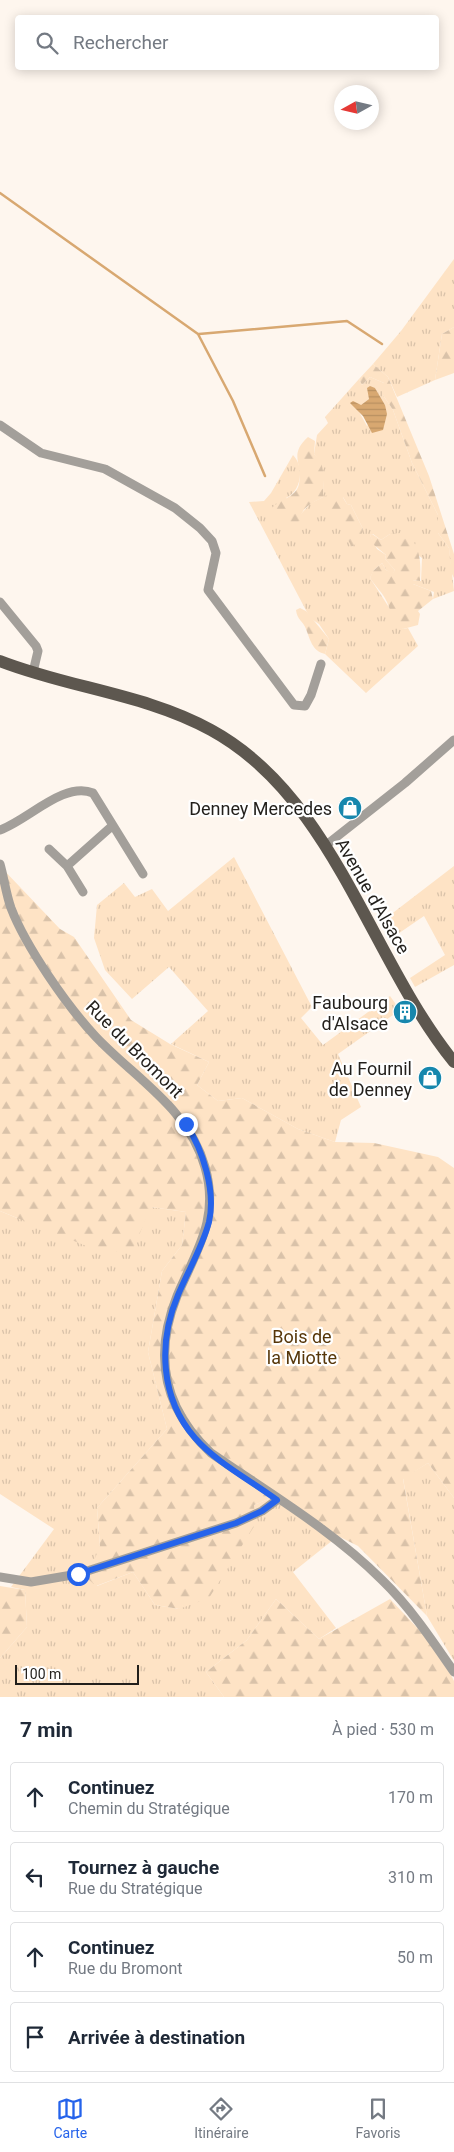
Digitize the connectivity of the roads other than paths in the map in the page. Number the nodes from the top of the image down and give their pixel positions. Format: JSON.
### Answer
{"nodes":[{"id":1,"x":0,"y":425,"type":"edge"},
{"id":2,"x":0,"y":602,"type":"edge"},
{"id":3,"x":0,"y":660,"type":"edge"},
{"id":4,"x":321,"y":664,"type":"dead end"},
{"id":5,"x":34,"y":672,"type":"junction"},
{"id":6,"x":454,"y":740,"type":"edge"},
{"id":7,"x":112,"y":826,"type":"junction"},
{"id":8,"x":0,"y":830,"type":"edge"},
{"id":9,"x":325,"y":846,"type":"junction"},
{"id":10,"x":49,"y":849,"type":"dead end"},
{"id":11,"x":0,"y":864,"type":"edge"},
{"id":12,"x":67,"y":866,"type":"junction"},
{"id":13,"x":143,"y":874,"type":"dead end"},
{"id":14,"x":83,"y":892,"type":"dead end"},
{"id":15,"x":454,"y":1062,"type":"edge"},
{"id":16,"x":277,"y":1500,"type":"junction"},
{"id":17,"x":0,"y":1576,"type":"edge"},
{"id":18,"x":454,"y":1672,"type":"edge"}],
"edges":[{"from":1,"to":4,"type":"street"},
{"from":2,"to":5,"type":"street"},
{"from":3,"to":5,"type":"main road","name":"Avenue d'Alsace"},
{"from":5,"to":9,"type":"main road","name":"Avenue d'Alsace"},
{"from":6,"to":9,"type":"street"},
{"from":7,"to":8,"type":"street"},
{"from":7,"to":12,"type":"street"},
{"from":7,"to":13,"type":"street"},
{"from":9,"to":15,"type":"main road","name":"Avenue d'Alsace"},
{"from":10,"to":12,"type":"street"},
{"from":11,"to":16,"type":"street","name":"Rue du Bromont"},
{"from":12,"to":14,"type":"street"},
{"from":16,"to":17,"type":"street"},
{"from":16,"to":18,"type":"street","name":"Rue du Bromont"}]}
